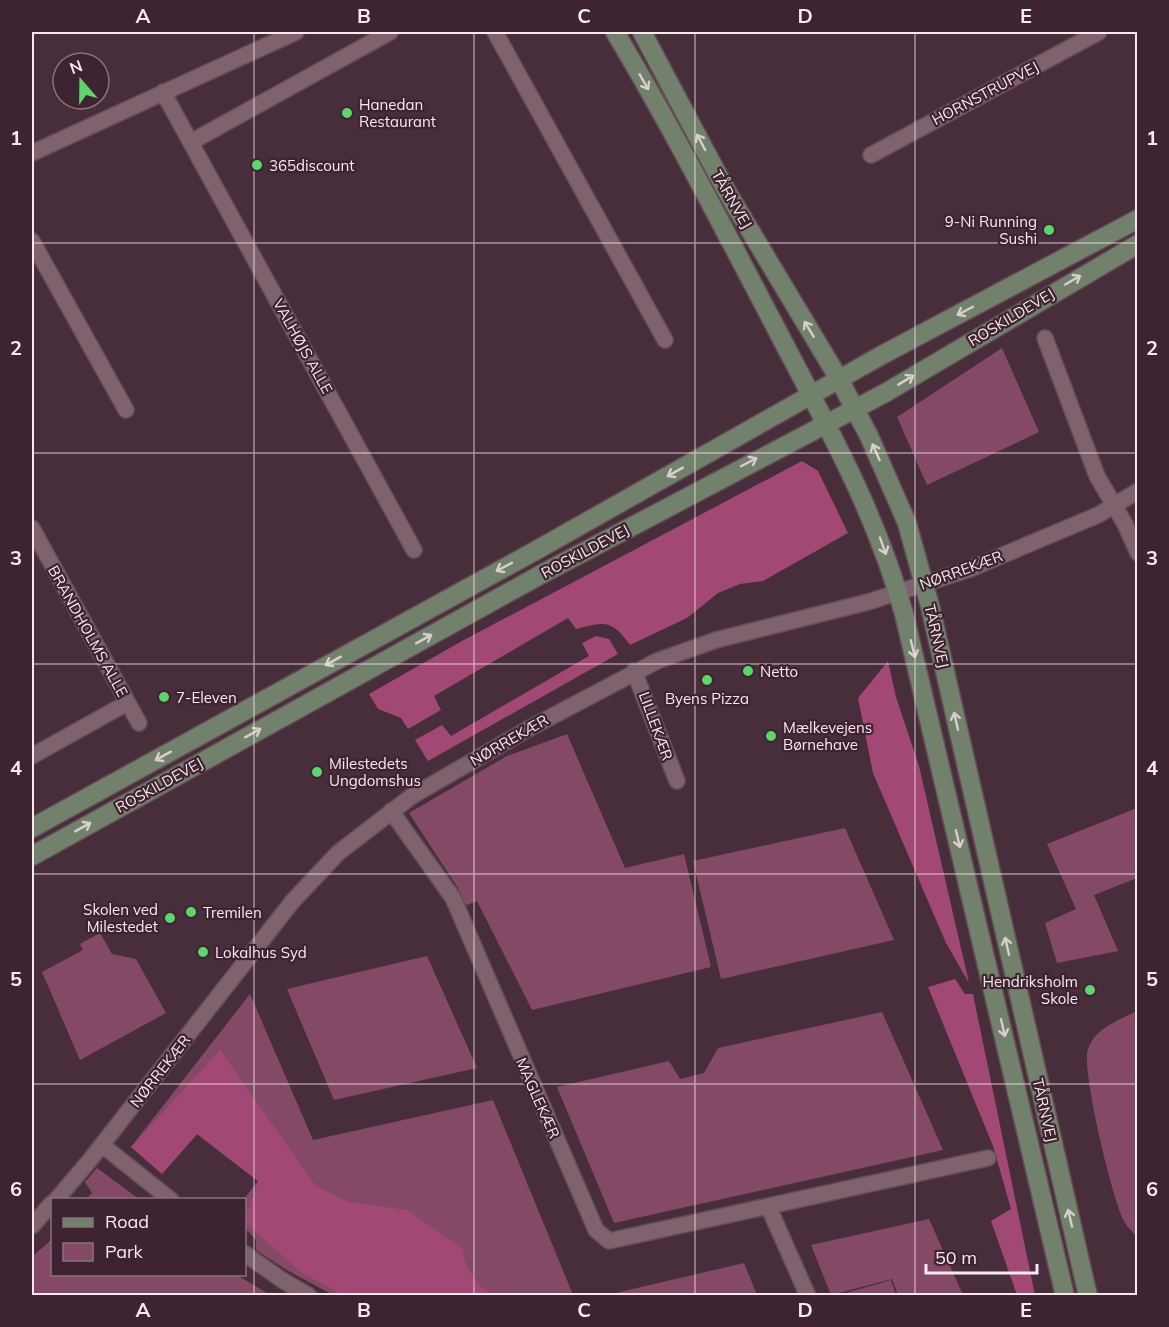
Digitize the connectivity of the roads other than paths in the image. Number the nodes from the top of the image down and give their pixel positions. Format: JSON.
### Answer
{"nodes":[{"id":1,"x":296,"y":32,"type":"edge"},
{"id":2,"x":390,"y":32,"type":"edge"},
{"id":3,"x":495,"y":32,"type":"edge"},
{"id":4,"x":615,"y":32,"type":"edge"},
{"id":5,"x":642,"y":32,"type":"edge"},
{"id":6,"x":1099,"y":32,"type":"edge"},
{"id":7,"x":163,"y":92,"type":"junction"},
{"id":8,"x":191,"y":142,"type":"junction"},
{"id":9,"x":32,"y":153,"type":"edge"},
{"id":10,"x":871,"y":155,"type":"dead end"},
{"id":11,"x":1137,"y":219,"type":"edge"},
{"id":12,"x":32,"y":241,"type":"edge"},
{"id":13,"x":1137,"y":244,"type":"edge"},
{"id":14,"x":1045,"y":338,"type":"dead end"},
{"id":15,"x":665,"y":340,"type":"dead end"},
{"id":16,"x":839,"y":379,"type":"junction"},
{"id":17,"x":811,"y":394,"type":"junction"},
{"id":18,"x":855,"y":408,"type":"junction"},
{"id":19,"x":126,"y":410,"type":"dead end"},
{"id":20,"x":826,"y":423,"type":"junction"},
{"id":21,"x":1137,"y":491,"type":"edge"},
{"id":22,"x":1113,"y":506,"type":"junction"},
{"id":23,"x":32,"y":528,"type":"edge"},
{"id":24,"x":414,"y":550,"type":"dead end"},
{"id":25,"x":1137,"y":553,"type":"edge"},
{"id":26,"x":924,"y":584,"type":"junction"},
{"id":27,"x":898,"y":592,"type":"junction"},
{"id":28,"x":634,"y":671,"type":"junction"},
{"id":29,"x":127,"y":703,"type":"junction"},
{"id":30,"x":139,"y":723,"type":"dead end"},
{"id":31,"x":32,"y":756,"type":"edge"},
{"id":32,"x":676,"y":781,"type":"dead end"},
{"id":33,"x":391,"y":811,"type":"junction"},
{"id":34,"x":32,"y":828,"type":"edge"},
{"id":35,"x":32,"y":856,"type":"edge"},
{"id":36,"x":102,"y":1145,"type":"junction"},
{"id":37,"x":988,"y":1158,"type":"dead end"},
{"id":38,"x":58,"y":1198,"type":"edge"},
{"id":39,"x":168,"y":1198,"type":"edge"},
{"id":40,"x":51,"y":1204,"type":"edge"},
{"id":41,"x":769,"y":1208,"type":"junction"},
{"id":42,"x":32,"y":1226,"type":"edge"},
{"id":43,"x":246,"y":1254,"type":"edge"},
{"id":44,"x":309,"y":1296,"type":"edge"},
{"id":45,"x":808,"y":1296,"type":"edge"},
{"id":46,"x":1065,"y":1296,"type":"edge"},
{"id":47,"x":1088,"y":1296,"type":"edge"}],
"edges":[{"from":1,"to":7,"type":"street"},
{"from":2,"to":8,"type":"street"},
{"from":3,"to":15,"type":"street"},
{"from":4,"to":17,"type":"street","name":"TÅRNVEJ","one_way":true},
{"from":16,"to":5,"type":"street","name":"TÅRNVEJ","one_way":true},
{"from":6,"to":10,"type":"street","name":"HORNSTRUPVEJ"},
{"from":7,"to":8,"type":"street","name":"VALHØJS ALLE"},
{"from":7,"to":9,"type":"street"},
{"from":8,"to":24,"type":"street","name":"VALHØJS ALLE"},
{"from":11,"to":16,"type":"street","name":"ROSKILDEVEJ","one_way":true},
{"from":12,"to":19,"type":"street"},
{"from":18,"to":13,"type":"street","name":"ROSKILDEVEJ","one_way":true},
{"from":14,"to":22,"type":"street"},
{"from":16,"to":17,"type":"street","name":"ROSKILDEVEJ"},
{"from":16,"to":18,"type":"street","name":"TÅRNVEJ"},
{"from":17,"to":20,"type":"street","name":"TÅRNVEJ"},
{"from":17,"to":34,"type":"street","name":"ROSKILDEVEJ","one_way":true},
{"from":18,"to":20,"type":"street","name":"ROSKILDEVEJ"},
{"from":26,"to":18,"type":"street","name":"TÅRNVEJ","one_way":true},
{"from":20,"to":27,"type":"street","name":"TÅRNVEJ","one_way":true},
{"from":35,"to":20,"type":"street","name":"ROSKILDEVEJ","one_way":true},
{"from":21,"to":22,"type":"street","name":"NØRREKÆR"},
{"from":22,"to":25,"type":"street"},
{"from":22,"to":26,"type":"street","name":"NØRREKÆR"},
{"from":23,"to":29,"type":"street","name":"BRANDHOLMS ALLE"},
{"from":26,"to":27,"type":"street","name":"NØRREKÆR"},
{"from":47,"to":26,"type":"street","name":"TÅRNVEJ","one_way":true},
{"from":27,"to":28,"type":"street","name":"NØRREKÆR"},
{"from":27,"to":46,"type":"street","name":"TÅRNVEJ","one_way":true},
{"from":28,"to":32,"type":"street","name":"LILLEKÆR"},
{"from":28,"to":33,"type":"street","name":"NØRREKÆR"},
{"from":29,"to":30,"type":"street","name":"BRANDHOLMS ALLE"},
{"from":29,"to":31,"type":"street","name":"BRANDHOLMS ALLE"},
{"from":33,"to":36,"type":"street","name":"NØRREKÆR"},
{"from":33,"to":41,"type":"street","name":"MAGLEKÆR"},
{"from":36,"to":38,"type":"street","name":"NØRREKÆR"},
{"from":36,"to":39,"type":"street"},
{"from":37,"to":41,"type":"street","name":"MAGLEKÆR"},
{"from":40,"to":42,"type":"street"},
{"from":41,"to":45,"type":"street"},
{"from":43,"to":44,"type":"street"}]}
